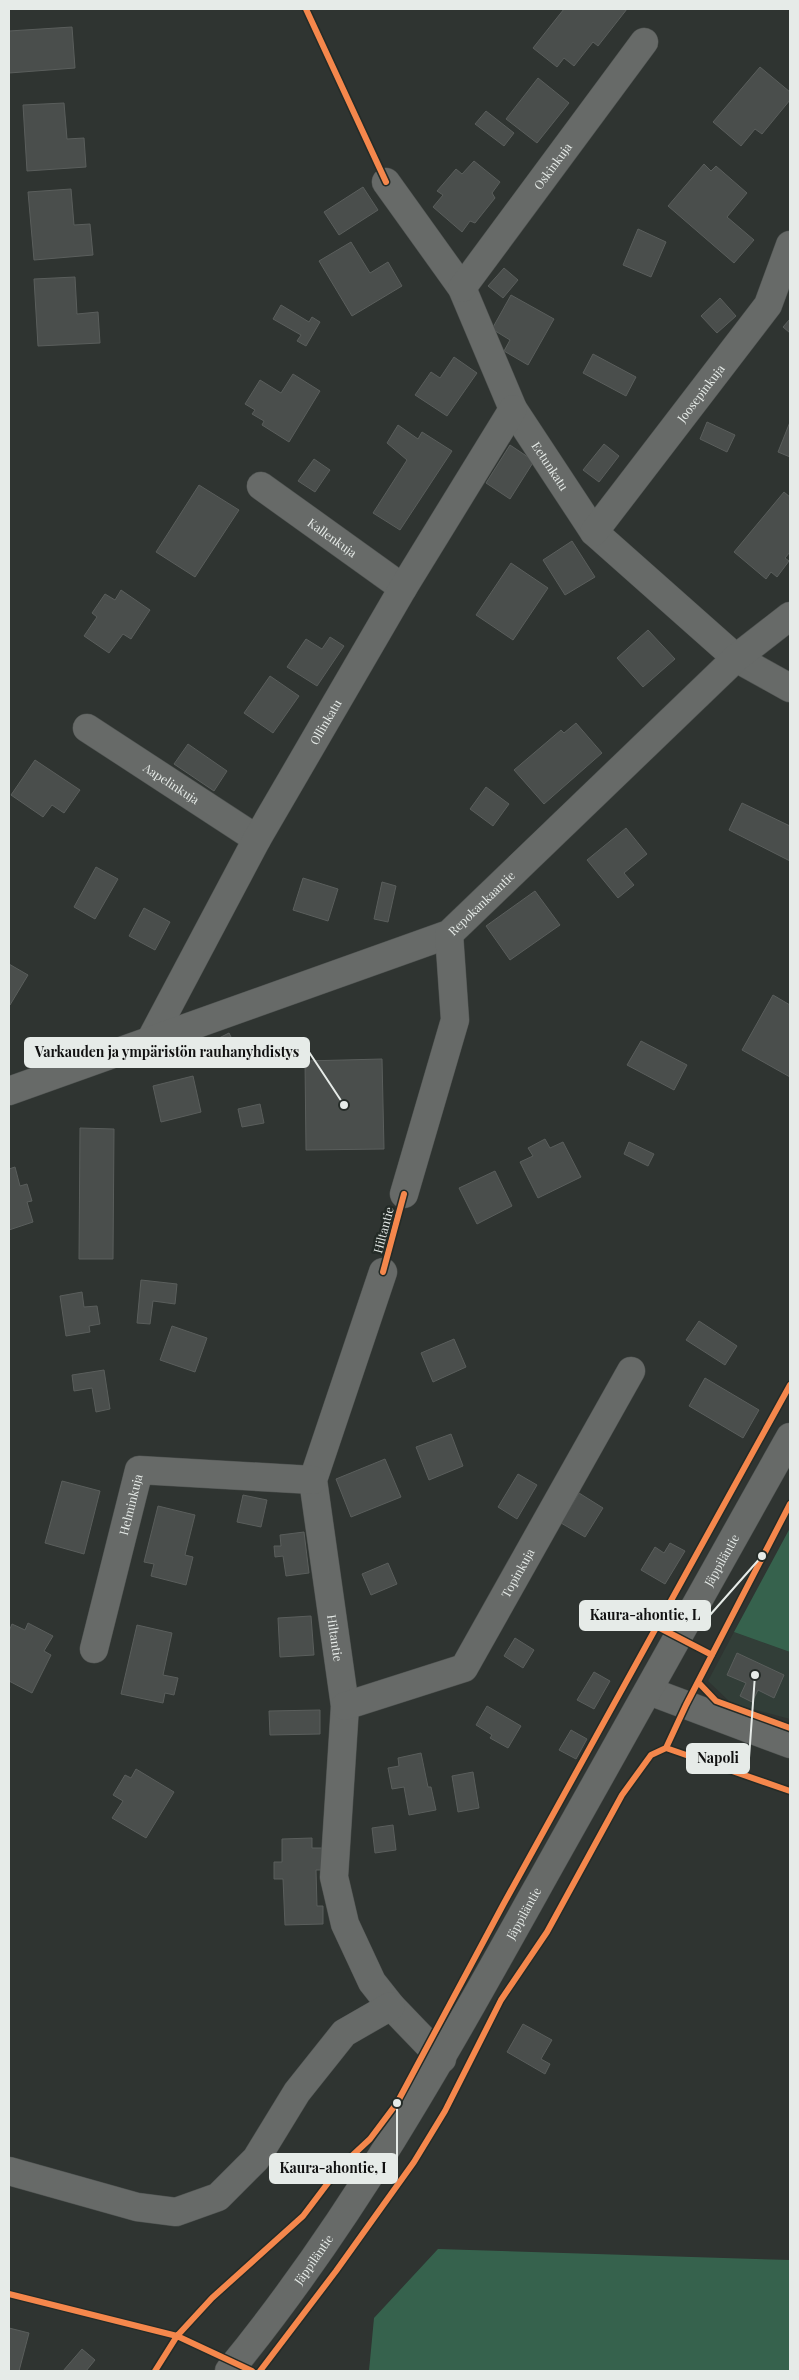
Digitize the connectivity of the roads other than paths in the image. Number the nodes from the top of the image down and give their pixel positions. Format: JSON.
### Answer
{"nodes":[{"id":1,"x":644,"y":42,"type":"dead end"},
{"id":2,"x":386,"y":182,"type":"dead end"},
{"id":3,"x":790,"y":245,"type":"edge"},
{"id":4,"x":462,"y":288,"type":"junction"},
{"id":5,"x":513,"y":409,"type":"junction"},
{"id":6,"x":261,"y":486,"type":"dead end"},
{"id":7,"x":594,"y":532,"type":"junction"},
{"id":8,"x":404,"y":588,"type":"junction"},
{"id":9,"x":790,"y":616,"type":"edge"},
{"id":10,"x":736,"y":658,"type":"junction"},
{"id":11,"x":790,"y":688,"type":"edge"},
{"id":12,"x":87,"y":728,"type":"dead end"},
{"id":13,"x":257,"y":840,"type":"junction"},
{"id":14,"x":449,"y":934,"type":"junction"},
{"id":15,"x":151,"y":1039,"type":"junction"},
{"id":16,"x":9,"y":1091,"type":"edge"},
{"id":17,"x":404,"y":1194,"type":"dead end"},
{"id":18,"x":383,"y":1272,"type":"dead end"},
{"id":19,"x":631,"y":1371,"type":"dead end"},
{"id":20,"x":790,"y":1437,"type":"edge"},
{"id":21,"x":314,"y":1480,"type":"junction"},
{"id":22,"x":94,"y":1649,"type":"dead end"},
{"id":23,"x":649,"y":1691,"type":"junction"},
{"id":24,"x":345,"y":1706,"type":"junction"},
{"id":25,"x":790,"y":1744,"type":"edge"},
{"id":26,"x":391,"y":2006,"type":"junction"},
{"id":27,"x":442,"y":2059,"type":"junction"},
{"id":28,"x":9,"y":2171,"type":"edge"},
{"id":29,"x":229,"y":2371,"type":"edge"}],
"edges":[{"from":1,"to":4,"type":"street","name":"Oskinkuja"},
{"from":2,"to":4,"type":"street","name":"Eetunkatu"},
{"from":3,"to":7,"type":"street","name":"Joosepinkuja"},
{"from":4,"to":5,"type":"street","name":"Eetunkatu"},
{"from":5,"to":7,"type":"street","name":"Eetunkatu"},
{"from":5,"to":8,"type":"street","name":"Ollinkatu"},
{"from":6,"to":8,"type":"street","name":"Kallenkuja"},
{"from":7,"to":10,"type":"street","name":"Eetunkatu"},
{"from":8,"to":13,"type":"street","name":"Ollinkatu"},
{"from":9,"to":10,"type":"street","name":"Repokankaantie"},
{"from":10,"to":11,"type":"street","name":"Eetunkatu"},
{"from":10,"to":14,"type":"street","name":"Repokankaantie"},
{"from":12,"to":13,"type":"street","name":"Aapelinkuja"},
{"from":13,"to":15,"type":"street","name":"Ollinkatu"},
{"from":14,"to":15,"type":"street","name":"Repokankaantie"},
{"from":14,"to":17,"type":"street","name":"Hiltantie"},
{"from":15,"to":16,"type":"street","name":"Repokankaantie"},
{"from":18,"to":21,"type":"street","name":"Hiltantie"},
{"from":19,"to":24,"type":"street","name":"Topinkuja"},
{"from":20,"to":23,"type":"street","name":"Jäppiläntie"},
{"from":21,"to":22,"type":"street","name":"Helminkuja"},
{"from":21,"to":24,"type":"street","name":"Hiltantie"},
{"from":23,"to":25,"type":"street"},
{"from":23,"to":27,"type":"street","name":"Jäppiläntie"},
{"from":24,"to":26,"type":"street","name":"Hiltantie"},
{"from":26,"to":27,"type":"street","name":"Hiltantie"},
{"from":26,"to":28,"type":"street"},
{"from":27,"to":29,"type":"street","name":"Jäppiläntie"}]}
